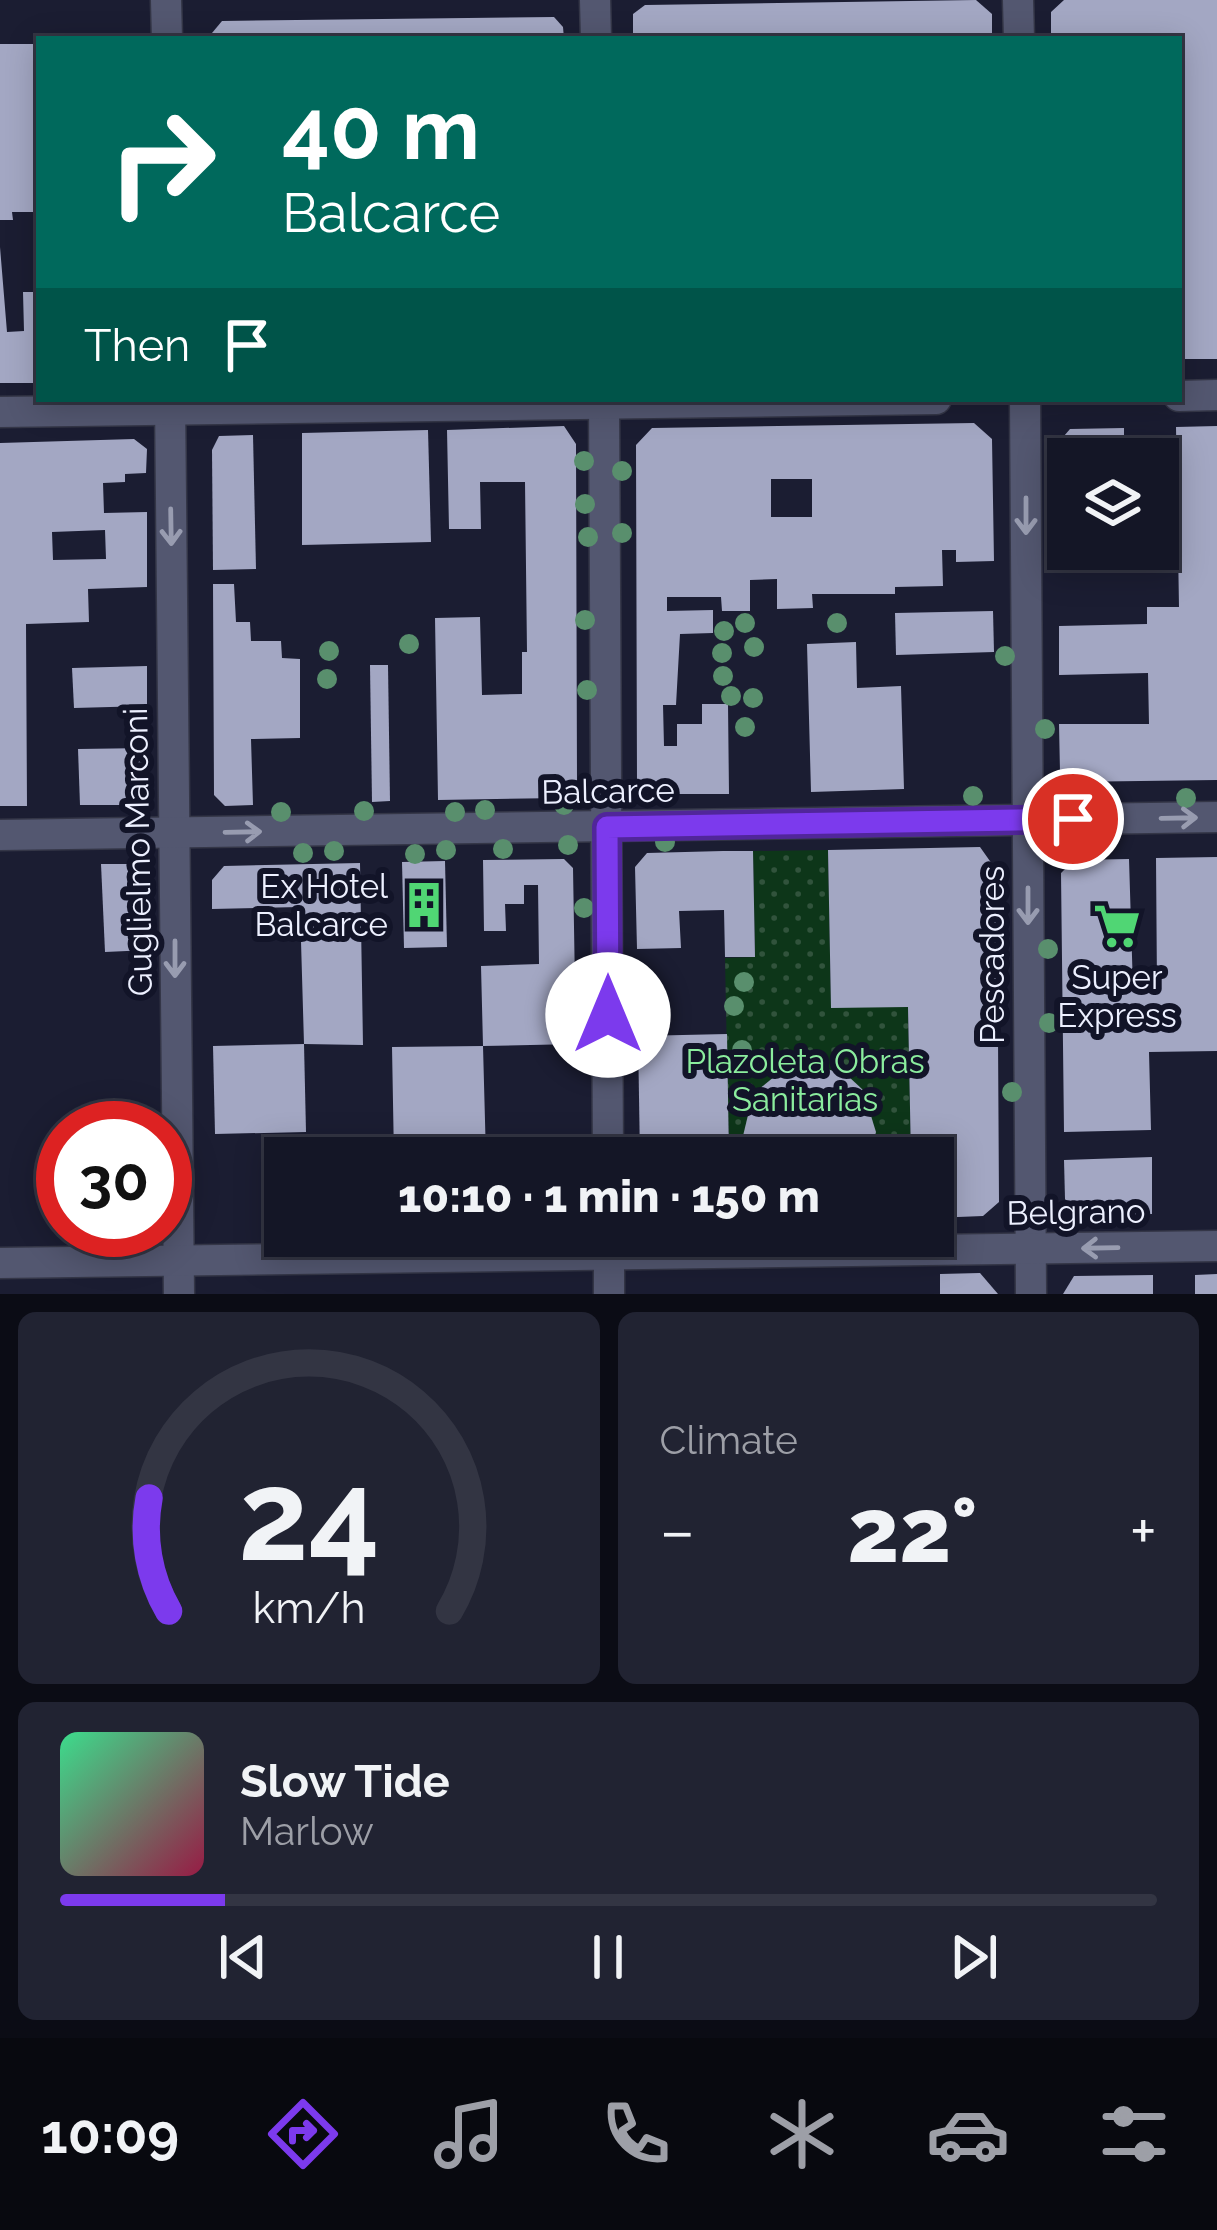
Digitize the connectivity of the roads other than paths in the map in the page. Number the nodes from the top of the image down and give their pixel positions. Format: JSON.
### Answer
{"nodes":[{"id":1,"x":166,"y":0,"type":"edge"},
{"id":2,"x":596,"y":0,"type":"edge"},
{"id":3,"x":1018,"y":0,"type":"edge"},
{"id":4,"x":166,"y":36,"type":"edge"},
{"id":5,"x":596,"y":36,"type":"edge"},
{"id":6,"x":1018,"y":36,"type":"edge"},
{"id":7,"x":1217,"y":395,"type":"edge"},
{"id":8,"x":1182,"y":396,"type":"edge"},
{"id":9,"x":604,"y":402,"type":"edge"},
{"id":10,"x":1025,"y":402,"type":"edge"},
{"id":11,"x":170,"y":405,"type":"edge"},
{"id":12,"x":0,"y":412,"type":"edge"},
{"id":13,"x":1217,"y":818,"type":"edge"},
{"id":14,"x":1028,"y":821,"type":"junction"},
{"id":15,"x":607,"y":827,"type":"junction"},
{"id":16,"x":174,"y":833,"type":"junction"},
{"id":17,"x":0,"y":835,"type":"edge"},
{"id":18,"x":608,"y":1137,"type":"edge"},
{"id":19,"x":1217,"y":1246,"type":"edge"},
{"id":20,"x":954,"y":1249,"type":"edge"},
{"id":21,"x":1030,"y":1250,"type":"junction"},
{"id":22,"x":264,"y":1256,"type":"edge"},
{"id":23,"x":609,"y":1257,"type":"edge"},
{"id":24,"x":178,"y":1259,"type":"junction"},
{"id":25,"x":0,"y":1263,"type":"edge"},
{"id":26,"x":178,"y":1294,"type":"edge"},
{"id":27,"x":609,"y":1294,"type":"edge"},
{"id":28,"x":1031,"y":1294,"type":"edge"}],
"edges":[{"from":1,"to":4,"type":"street"},
{"from":2,"to":5,"type":"street"},
{"from":3,"to":6,"type":"street"},
{"from":7,"to":8,"type":"street"},
{"from":9,"to":11,"type":"street"},
{"from":9,"to":15,"type":"street"},
{"from":10,"to":14,"type":"street","name":"Pescadores","one_way":true},
{"from":11,"to":12,"type":"street"},
{"from":11,"to":16,"type":"street","name":"Guglielmo Marconi","one_way":true},
{"from":14,"to":13,"type":"street","name":"Balcarce","one_way":true},
{"from":14,"to":15,"type":"street","name":"Balcarce"},
{"from":14,"to":21,"type":"street","name":"Pescadores","one_way":true},
{"from":16,"to":15,"type":"street","name":"Balcarce","one_way":true},
{"from":15,"to":18,"type":"street"},
{"from":16,"to":17,"type":"street","name":"Balcarce"},
{"from":16,"to":24,"type":"street","name":"Guglielmo Marconi","one_way":true},
{"from":19,"to":21,"type":"street","name":"Belgrano","one_way":true},
{"from":20,"to":21,"type":"street","name":"Belgrano"},
{"from":21,"to":28,"type":"street","name":"Pescadores"},
{"from":22,"to":24,"type":"street","name":"Belgrano"},
{"from":23,"to":27,"type":"street"},
{"from":24,"to":25,"type":"street","name":"Belgrano"},
{"from":24,"to":26,"type":"street","name":"Guglielmo Marconi"}]}
